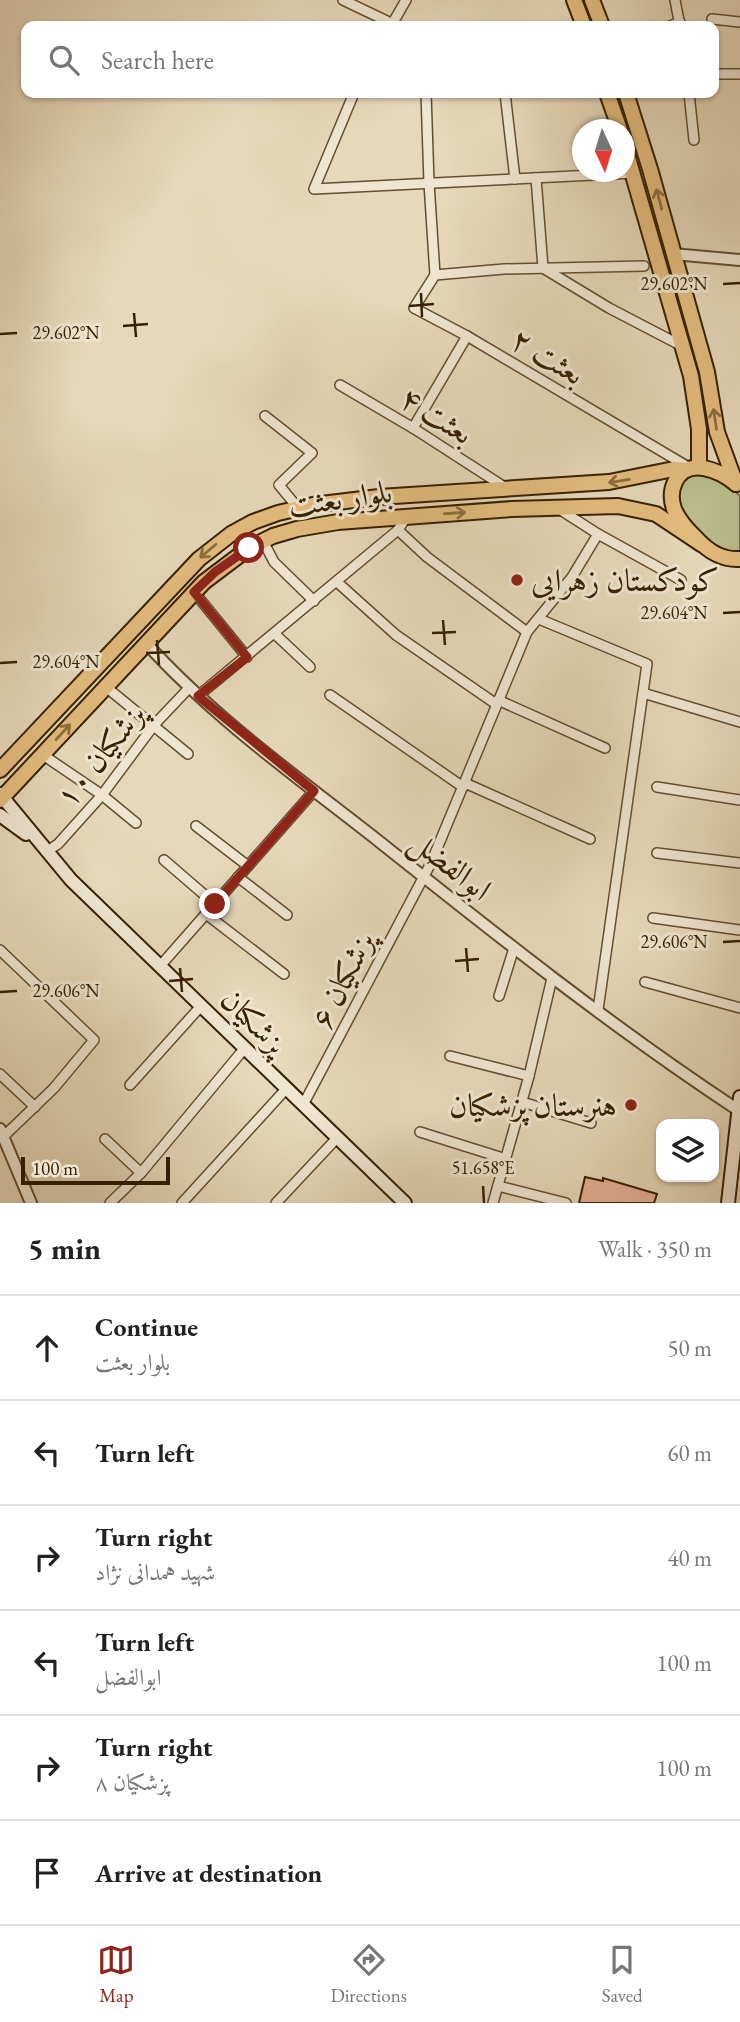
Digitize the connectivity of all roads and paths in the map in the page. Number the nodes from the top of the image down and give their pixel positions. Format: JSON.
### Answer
{"nodes":[{"id":1,"x":343,"y":0,"type":"edge"},
{"id":2,"x":406,"y":0,"type":"edge"},
{"id":3,"x":574,"y":0,"type":"edge"},
{"id":4,"x":592,"y":0,"type":"edge"},
{"id":5,"x":675,"y":0,"type":"edge"},
{"id":6,"x":712,"y":19,"type":"dead end"},
{"id":7,"x":384,"y":21,"type":"edge"},
{"id":8,"x":394,"y":21,"type":"edge"},
{"id":9,"x":582,"y":21,"type":"edge"},
{"id":10,"x":600,"y":21,"type":"edge"},
{"id":11,"x":679,"y":21,"type":"edge"},
{"id":12,"x":740,"y":22,"type":"edge"},
{"id":13,"x":719,"y":74,"type":"edge"},
{"id":14,"x":740,"y":74,"type":"edge"},
{"id":15,"x":352,"y":98,"type":"edge"},
{"id":16,"x":426,"y":98,"type":"edge"},
{"id":17,"x":506,"y":98,"type":"edge"},
{"id":18,"x":609,"y":98,"type":"edge"},
{"id":19,"x":627,"y":98,"type":"edge"},
{"id":20,"x":690,"y":98,"type":"edge"},
{"id":21,"x":616,"y":119,"type":"edge"},
{"id":22,"x":694,"y":140,"type":"dead end"},
{"id":23,"x":572,"y":176,"type":"edge"},
{"id":24,"x":635,"y":177,"type":"edge"},
{"id":25,"x":536,"y":178,"type":"junction"},
{"id":26,"x":515,"y":179,"type":"junction"},
{"id":27,"x":429,"y":183,"type":"junction"},
{"id":28,"x":673,"y":254,"type":"junction"},
{"id":29,"x":740,"y":260,"type":"edge"},
{"id":30,"x":644,"y":266,"type":"dead end"},
{"id":31,"x":543,"y":268,"type":"junction"},
{"id":32,"x":435,"y":275,"type":"junction"},
{"id":33,"x":467,"y":336,"type":"junction"},
{"id":34,"x":682,"y":346,"type":"junction"},
{"id":35,"x":340,"y":385,"type":"dead end"},
{"id":36,"x":265,"y":416,"type":"dead end"},
{"id":37,"x":413,"y":428,"type":"junction"},
{"id":38,"x":692,"y":468,"type":"junction"},
{"id":39,"x":738,"y":486,"type":"edge"},
{"id":40,"x":508,"y":489,"type":"junction"},
{"id":41,"x":554,"y":507,"type":"junction"},
{"id":42,"x":298,"y":508,"type":"junction"},
{"id":43,"x":407,"y":516,"type":"junction"},
{"id":44,"x":398,"y":530,"type":"junction"},
{"id":45,"x":598,"y":534,"type":"junction"},
{"id":46,"x":262,"y":541,"type":"junction"},
{"id":47,"x":701,"y":544,"type":"junction"},
{"id":48,"x":740,"y":559,"type":"edge"},
{"id":49,"x":681,"y":580,"type":"dead end"},
{"id":50,"x":337,"y":582,"type":"junction"},
{"id":51,"x":194,"y":592,"type":"junction"},
{"id":52,"x":314,"y":601,"type":"junction"},
{"id":53,"x":539,"y":619,"type":"junction"},
{"id":54,"x":527,"y":632,"type":"junction"},
{"id":55,"x":275,"y":634,"type":"junction"},
{"id":56,"x":146,"y":643,"type":"junction"},
{"id":57,"x":247,"y":657,"type":"junction"},
{"id":58,"x":310,"y":667,"type":"dead end"},
{"id":59,"x":106,"y":687,"type":"junction"},
{"id":60,"x":194,"y":692,"type":"junction"},
{"id":61,"x":643,"y":693,"type":"junction"},
{"id":62,"x":330,"y":695,"type":"dead end"},
{"id":63,"x":497,"y":702,"type":"junction"},
{"id":64,"x":740,"y":722,"type":"edge"},
{"id":65,"x":154,"y":725,"type":"junction"},
{"id":66,"x":605,"y":748,"type":"dead end"},
{"id":67,"x":18,"y":750,"type":"junction"},
{"id":68,"x":0,"y":754,"type":"edge"},
{"id":69,"x":188,"y":754,"type":"dead end"},
{"id":70,"x":43,"y":755,"type":"junction"},
{"id":71,"x":0,"y":770,"type":"edge"},
{"id":72,"x":464,"y":785,"type":"junction"},
{"id":73,"x":657,"y":787,"type":"dead end"},
{"id":74,"x":314,"y":791,"type":"junction"},
{"id":75,"x":102,"y":796,"type":"junction"},
{"id":76,"x":1,"y":797,"type":"edge"},
{"id":77,"x":740,"y":800,"type":"edge"},
{"id":78,"x":0,"y":815,"type":"edge"},
{"id":79,"x":136,"y":823,"type":"dead end"},
{"id":80,"x":196,"y":826,"type":"dead end"},
{"id":81,"x":590,"y":839,"type":"dead end"},
{"id":82,"x":43,"y":848,"type":"junction"},
{"id":83,"x":657,"y":853,"type":"dead end"},
{"id":84,"x":163,"y":860,"type":"dead end"},
{"id":85,"x":740,"y":863,"type":"edge"},
{"id":86,"x":248,"y":866,"type":"junction"},
{"id":87,"x":238,"y":877,"type":"junction"},
{"id":88,"x":423,"y":877,"type":"junction"},
{"id":89,"x":215,"y":904,"type":"junction"},
{"id":90,"x":206,"y":914,"type":"junction"},
{"id":91,"x":287,"y":915,"type":"dead end"},
{"id":92,"x":653,"y":918,"type":"dead end"},
{"id":93,"x":740,"y":930,"type":"edge"},
{"id":94,"x":514,"y":948,"type":"junction"},
{"id":95,"x":0,"y":950,"type":"edge"},
{"id":96,"x":161,"y":965,"type":"junction"},
{"id":97,"x":284,"y":974,"type":"dead end"},
{"id":98,"x":552,"y":978,"type":"junction"},
{"id":99,"x":645,"y":982,"type":"dead end"},
{"id":100,"x":499,"y":996,"type":"dead end"},
{"id":101,"x":201,"y":1006,"type":"junction"},
{"id":102,"x":740,"y":1008,"type":"edge"},
{"id":103,"x":598,"y":1010,"type":"junction"},
{"id":104,"x":244,"y":1049,"type":"junction"},
{"id":105,"x":450,"y":1056,"type":"dead end"},
{"id":106,"x":0,"y":1074,"type":"edge"},
{"id":107,"x":529,"y":1076,"type":"junction"},
{"id":108,"x":130,"y":1085,"type":"dead end"},
{"id":109,"x":286,"y":1089,"type":"junction"},
{"id":110,"x":522,"y":1102,"type":"junction"},
{"id":111,"x":739,"y":1103,"type":"edge"},
{"id":112,"x":303,"y":1105,"type":"junction"},
{"id":113,"x":35,"y":1107,"type":"junction"},
{"id":114,"x":591,"y":1123,"type":"dead end"},
{"id":115,"x":419,"y":1132,"type":"dead end"},
{"id":116,"x":2,"y":1133,"type":"edge"},
{"id":117,"x":337,"y":1138,"type":"junction"},
{"id":118,"x":105,"y":1139,"type":"dead end"},
{"id":119,"x":506,"y":1159,"type":"junction"},
{"id":120,"x":141,"y":1173,"type":"junction"},
{"id":121,"x":498,"y":1186,"type":"junction"},
{"id":122,"x":31,"y":1203,"type":"edge"},
{"id":123,"x":110,"y":1203,"type":"edge"},
{"id":124,"x":182,"y":1203,"type":"edge"},
{"id":125,"x":276,"y":1203,"type":"edge"},
{"id":126,"x":405,"y":1203,"type":"edge"},
{"id":127,"x":493,"y":1203,"type":"edge"},
{"id":128,"x":566,"y":1203,"type":"edge"},
{"id":129,"x":728,"y":1203,"type":"edge"}],
"edges":[{"from":1,"to":7,"type":"street"},
{"from":2,"to":8,"type":"street"},
{"from":3,"to":9,"type":"main road"},
{"from":4,"to":10,"type":"main road"},
{"from":5,"to":11,"type":"street"},
{"from":6,"to":12,"type":"street"},
{"from":13,"to":14,"type":"street"},
{"from":15,"to":27,"type":"street"},
{"from":16,"to":27,"type":"street"},
{"from":17,"to":26,"type":"street"},
{"from":18,"to":21,"type":"main road"},
{"from":28,"to":19,"type":"main road","one_way":true},
{"from":20,"to":22,"type":"street"},
{"from":23,"to":25,"type":"street"},
{"from":24,"to":34,"type":"main road"},
{"from":25,"to":26,"type":"street"},
{"from":25,"to":31,"type":"street"},
{"from":26,"to":27,"type":"street"},
{"from":27,"to":32,"type":"street"},
{"from":28,"to":29,"type":"street"},
{"from":39,"to":28,"type":"main road","one_way":true},
{"from":30,"to":31,"type":"street"},
{"from":31,"to":32,"type":"street"},
{"from":31,"to":34,"type":"street"},
{"from":32,"to":33,"type":"street","name":"بعثت ۲"},
{"from":33,"to":37,"type":"street"},
{"from":33,"to":38,"type":"street","name":"بعثت ۲"},
{"from":34,"to":38,"type":"main road"},
{"from":35,"to":37,"type":"street","name":"بعثت ۴"},
{"from":36,"to":42,"type":"street"},
{"from":37,"to":40,"type":"street","name":"بعثت ۴"},
{"from":38,"to":39,"type":"main road"},
{"from":38,"to":40,"type":"main road","name":"بلوار بعثت","one_way":true},
{"from":38,"to":47,"type":"main road"},
{"from":40,"to":42,"type":"main road","name":"بلوار بعثت"},
{"from":43,"to":41,"type":"main road","name":"بلوار بعثت","one_way":true},
{"from":41,"to":45,"type":"street"},
{"from":41,"to":47,"type":"main road","name":"بلوار بعثت"},
{"from":42,"to":67,"type":"main road","name":"بلوار بعثت","one_way":true},
{"from":43,"to":44,"type":"street","name":"پزشکیان ۱۰"},
{"from":43,"to":46,"type":"main road","name":"بلوار بعثت"},
{"from":44,"to":50,"type":"street","name":"پزشکیان ۱۰"},
{"from":44,"to":54,"type":"street"},
{"from":45,"to":49,"type":"street"},
{"from":45,"to":53,"type":"street","name":"پزشکیان ۶"},
{"from":46,"to":51,"type":"main road","name":"بلوار بعثت"},
{"from":46,"to":52,"type":"street"},
{"from":47,"to":48,"type":"main road"},
{"from":50,"to":52,"type":"street","name":"پزشکیان ۱۰"},
{"from":50,"to":63,"type":"street"},
{"from":51,"to":56,"type":"main road","name":"بلوار بعثت"},
{"from":51,"to":57,"type":"street"},
{"from":52,"to":55,"type":"street","name":"پزشکیان ۱۰"},
{"from":53,"to":54,"type":"street","name":"پزشکیان ۶"},
{"from":53,"to":61,"type":"street"},
{"from":54,"to":63,"type":"street","name":"پزشکیان ۶"},
{"from":55,"to":57,"type":"street","name":"پزشکیان ۱۰"},
{"from":55,"to":58,"type":"street"},
{"from":56,"to":59,"type":"main road","name":"بلوار بعثت"},
{"from":56,"to":60,"type":"street","name":"ابوالفضل"},
{"from":57,"to":60,"type":"street","name":"پزشکیان ۱۰"},
{"from":59,"to":65,"type":"street"},
{"from":70,"to":59,"type":"main road","name":"بلوار بعثت","one_way":true},
{"from":60,"to":65,"type":"street","name":"پزشکیان ۱۰"},
{"from":60,"to":74,"type":"street","name":"ابوالفضل"},
{"from":61,"to":64,"type":"street"},
{"from":61,"to":103,"type":"street"},
{"from":62,"to":72,"type":"street"},
{"from":63,"to":66,"type":"street"},
{"from":63,"to":72,"type":"street","name":"پزشکیان ۶"},
{"from":65,"to":69,"type":"street"},
{"from":65,"to":75,"type":"street","name":"پزشکیان ۱۰"},
{"from":67,"to":68,"type":"main road"},
{"from":67,"to":71,"type":"main road","name":"بلوار بعثت"},
{"from":70,"to":75,"type":"street"},
{"from":70,"to":76,"type":"main road","name":"بلوار بعثت"},
{"from":72,"to":81,"type":"street"},
{"from":72,"to":88,"type":"street","name":"پزشکیان ۶"},
{"from":73,"to":77,"type":"street"},
{"from":74,"to":86,"type":"street"},
{"from":74,"to":88,"type":"street","name":"ابوالفضل"},
{"from":75,"to":79,"type":"street"},
{"from":75,"to":82,"type":"street","name":"پزشکیان ۱۰"},
{"from":76,"to":82,"type":"main road","name":"پزشکیان"},
{"from":78,"to":82,"type":"main road","name":"پزشکیان"},
{"from":80,"to":86,"type":"street"},
{"from":82,"to":96,"type":"main road","name":"پزشکیان"},
{"from":83,"to":85,"type":"street"},
{"from":84,"to":89,"type":"street"},
{"from":86,"to":87,"type":"street"},
{"from":87,"to":89,"type":"street"},
{"from":87,"to":91,"type":"street"},
{"from":88,"to":94,"type":"street","name":"ابوالفضل"},
{"from":88,"to":112,"type":"street","name":"پزشکیان ۶"},
{"from":89,"to":90,"type":"street"},
{"from":90,"to":96,"type":"street"},
{"from":90,"to":97,"type":"street"},
{"from":92,"to":93,"type":"street"},
{"from":94,"to":98,"type":"street","name":"ابوالفضل"},
{"from":94,"to":100,"type":"street"},
{"from":95,"to":113,"type":"street"},
{"from":96,"to":101,"type":"main road","name":"پزشکیان"},
{"from":98,"to":103,"type":"street","name":"ابوالفضل"},
{"from":98,"to":107,"type":"street"},
{"from":99,"to":102,"type":"street"},
{"from":101,"to":104,"type":"main road","name":"پزشکیان"},
{"from":101,"to":108,"type":"street"},
{"from":103,"to":111,"type":"street","name":"ابوالفضل"},
{"from":104,"to":109,"type":"main road","name":"پزشکیان"},
{"from":104,"to":120,"type":"street"},
{"from":105,"to":107,"type":"street"},
{"from":106,"to":113,"type":"street"},
{"from":107,"to":110,"type":"street"},
{"from":109,"to":112,"type":"main road","name":"پزشکیان"},
{"from":109,"to":124,"type":"street"},
{"from":110,"to":114,"type":"street"},
{"from":110,"to":119,"type":"street"},
{"from":111,"to":129,"type":"main road"},
{"from":112,"to":117,"type":"main road","name":"پزشکیان"},
{"from":113,"to":116,"type":"street"},
{"from":115,"to":119,"type":"street"},
{"from":116,"to":122,"type":"street"},
{"from":117,"to":125,"type":"street"},
{"from":117,"to":126,"type":"main road","name":"پزشکیان"},
{"from":118,"to":120,"type":"street"},
{"from":119,"to":121,"type":"street"},
{"from":120,"to":123,"type":"street"},
{"from":121,"to":127,"type":"street"},
{"from":121,"to":128,"type":"street"}]}
